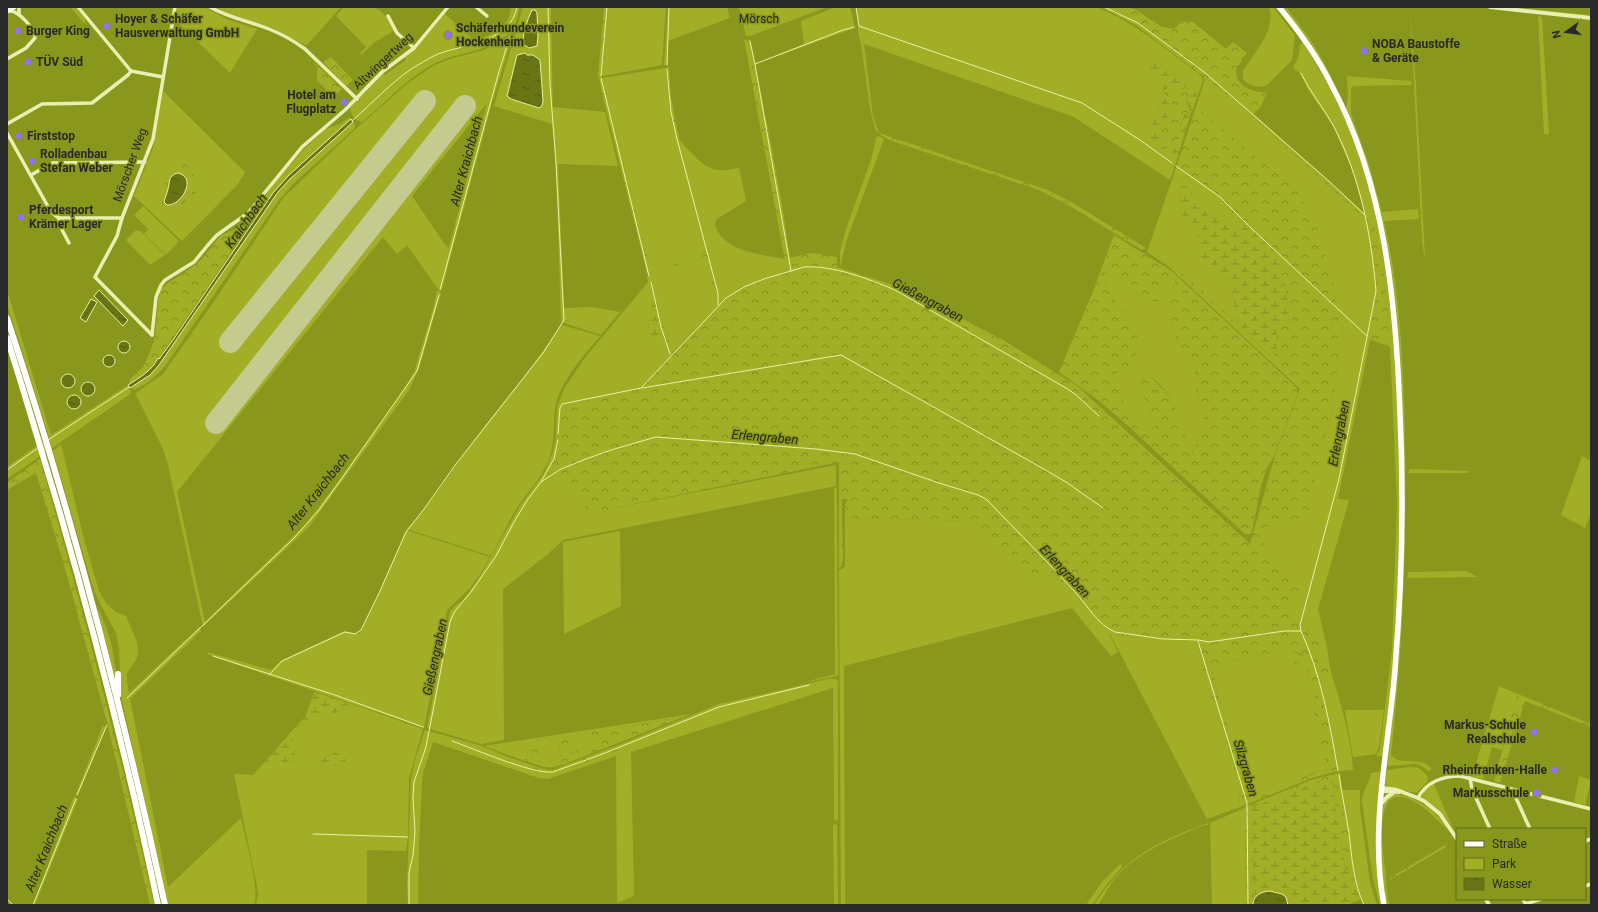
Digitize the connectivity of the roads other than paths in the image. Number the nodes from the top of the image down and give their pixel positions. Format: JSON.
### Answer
{"nodes":[{"id":1,"x":14,"y":7,"type":"edge"},
{"id":2,"x":20,"y":7,"type":"edge"},
{"id":3,"x":80,"y":7,"type":"edge"},
{"id":4,"x":175,"y":7,"type":"edge"},
{"id":5,"x":210,"y":7,"type":"edge"},
{"id":6,"x":448,"y":7,"type":"edge"},
{"id":7,"x":476,"y":7,"type":"edge"},
{"id":8,"x":1279,"y":7,"type":"edge"},
{"id":9,"x":1490,"y":7,"type":"edge"},
{"id":10,"x":8,"y":11,"type":"edge"},
{"id":11,"x":19,"y":14,"type":"junction"},
{"id":12,"x":388,"y":16,"type":"dead end"},
{"id":13,"x":487,"y":16,"type":"dead end"},
{"id":14,"x":1591,"y":18,"type":"edge"},
{"id":15,"x":414,"y":48,"type":"junction"},
{"id":16,"x":7,"y":60,"type":"edge"},
{"id":17,"x":131,"y":71,"type":"junction"},
{"id":18,"x":163,"y":77,"type":"junction"},
{"id":19,"x":357,"y":98,"type":"junction"},
{"id":20,"x":7,"y":124,"type":"edge"},
{"id":21,"x":7,"y":134,"type":"edge"},
{"id":22,"x":144,"y":162,"type":"junction"},
{"id":23,"x":31,"y":175,"type":"junction"},
{"id":24,"x":59,"y":218,"type":"junction"},
{"id":25,"x":122,"y":218,"type":"junction"},
{"id":26,"x":69,"y":243,"type":"dead end"},
{"id":27,"x":95,"y":277,"type":"joint"},
{"id":28,"x":7,"y":318,"type":"edge"},
{"id":29,"x":7,"y":338,"type":"edge"},
{"id":30,"x":41,"y":438,"type":"junction"},
{"id":31,"x":87,"y":583,"type":"junction"},
{"id":32,"x":97,"y":604,"type":"dead end"},
{"id":33,"x":118,"y":674,"type":"dead end"},
{"id":34,"x":119,"y":707,"type":"junction"},
{"id":35,"x":1470,"y":778,"type":"junction"},
{"id":36,"x":1382,"y":788,"type":"junction"},
{"id":37,"x":1517,"y":790,"type":"junction"},
{"id":38,"x":1399,"y":792,"type":"junction"},
{"id":39,"x":1393,"y":793,"type":"junction"},
{"id":40,"x":1418,"y":798,"type":"junction"},
{"id":41,"x":1591,"y":803,"type":"edge"},
{"id":42,"x":1381,"y":804,"type":"junction"},
{"id":43,"x":1590,"y":809,"type":"edge"},
{"id":44,"x":1490,"y":828,"type":"edge"},
{"id":45,"x":1530,"y":828,"type":"edge"},
{"id":46,"x":1456,"y":838,"type":"edge"},
{"id":47,"x":1538,"y":900,"type":"edge"},
{"id":48,"x":1526,"y":904,"type":"edge"},
{"id":49,"x":158,"y":905,"type":"edge"},
{"id":50,"x":165,"y":905,"type":"edge"},
{"id":51,"x":1384,"y":905,"type":"edge"}],
"edges":[{"from":1,"to":10,"type":"main road"},
{"from":2,"to":11,"type":"street"},
{"from":3,"to":17,"type":"street"},
{"from":4,"to":18,"type":"street","name":"Mörscher Weg"},
{"from":5,"to":19,"type":"street"},
{"from":6,"to":15,"type":"street","name":"Altwingertweg"},
{"from":7,"to":13,"type":"street"},
{"from":8,"to":36,"type":"main road"},
{"from":9,"to":14,"type":"street"},
{"from":10,"to":11,"type":"street"},
{"from":11,"to":16,"type":"street"},
{"from":12,"to":15,"type":"street"},
{"from":15,"to":19,"type":"street","name":"Altwingertweg"},
{"from":17,"to":18,"type":"street"},
{"from":17,"to":20,"type":"street"},
{"from":18,"to":22,"type":"street","name":"Mörscher Weg"},
{"from":19,"to":27,"type":"street","name":"Altwingertweg"},
{"from":21,"to":23,"type":"street"},
{"from":22,"to":23,"type":"street"},
{"from":22,"to":25,"type":"street","name":"Mörscher Weg"},
{"from":23,"to":24,"type":"street"},
{"from":24,"to":25,"type":"street"},
{"from":24,"to":26,"type":"street"},
{"from":25,"to":27,"type":"street","name":"Mörscher Weg"},
{"from":28,"to":30,"type":"highway"},
{"from":29,"to":30,"type":"highway"},
{"from":30,"to":31,"type":"highway"},
{"from":30,"to":49,"type":"highway"},
{"from":31,"to":32,"type":"highway"},
{"from":31,"to":34,"type":"highway"},
{"from":33,"to":34,"type":"highway"},
{"from":34,"to":50,"type":"highway"},
{"from":35,"to":37,"type":"street"},
{"from":35,"to":40,"type":"street"},
{"from":35,"to":44,"type":"street"},
{"from":36,"to":38,"type":"street"},
{"from":36,"to":39,"type":"street"},
{"from":36,"to":42,"type":"main road"},
{"from":37,"to":43,"type":"street"},
{"from":37,"to":45,"type":"street"},
{"from":38,"to":39,"type":"street"},
{"from":38,"to":40,"type":"street"},
{"from":39,"to":42,"type":"street"},
{"from":40,"to":46,"type":"street"},
{"from":41,"to":43,"type":"street"},
{"from":42,"to":51,"type":"main road"},
{"from":47,"to":48,"type":"street"}]}
